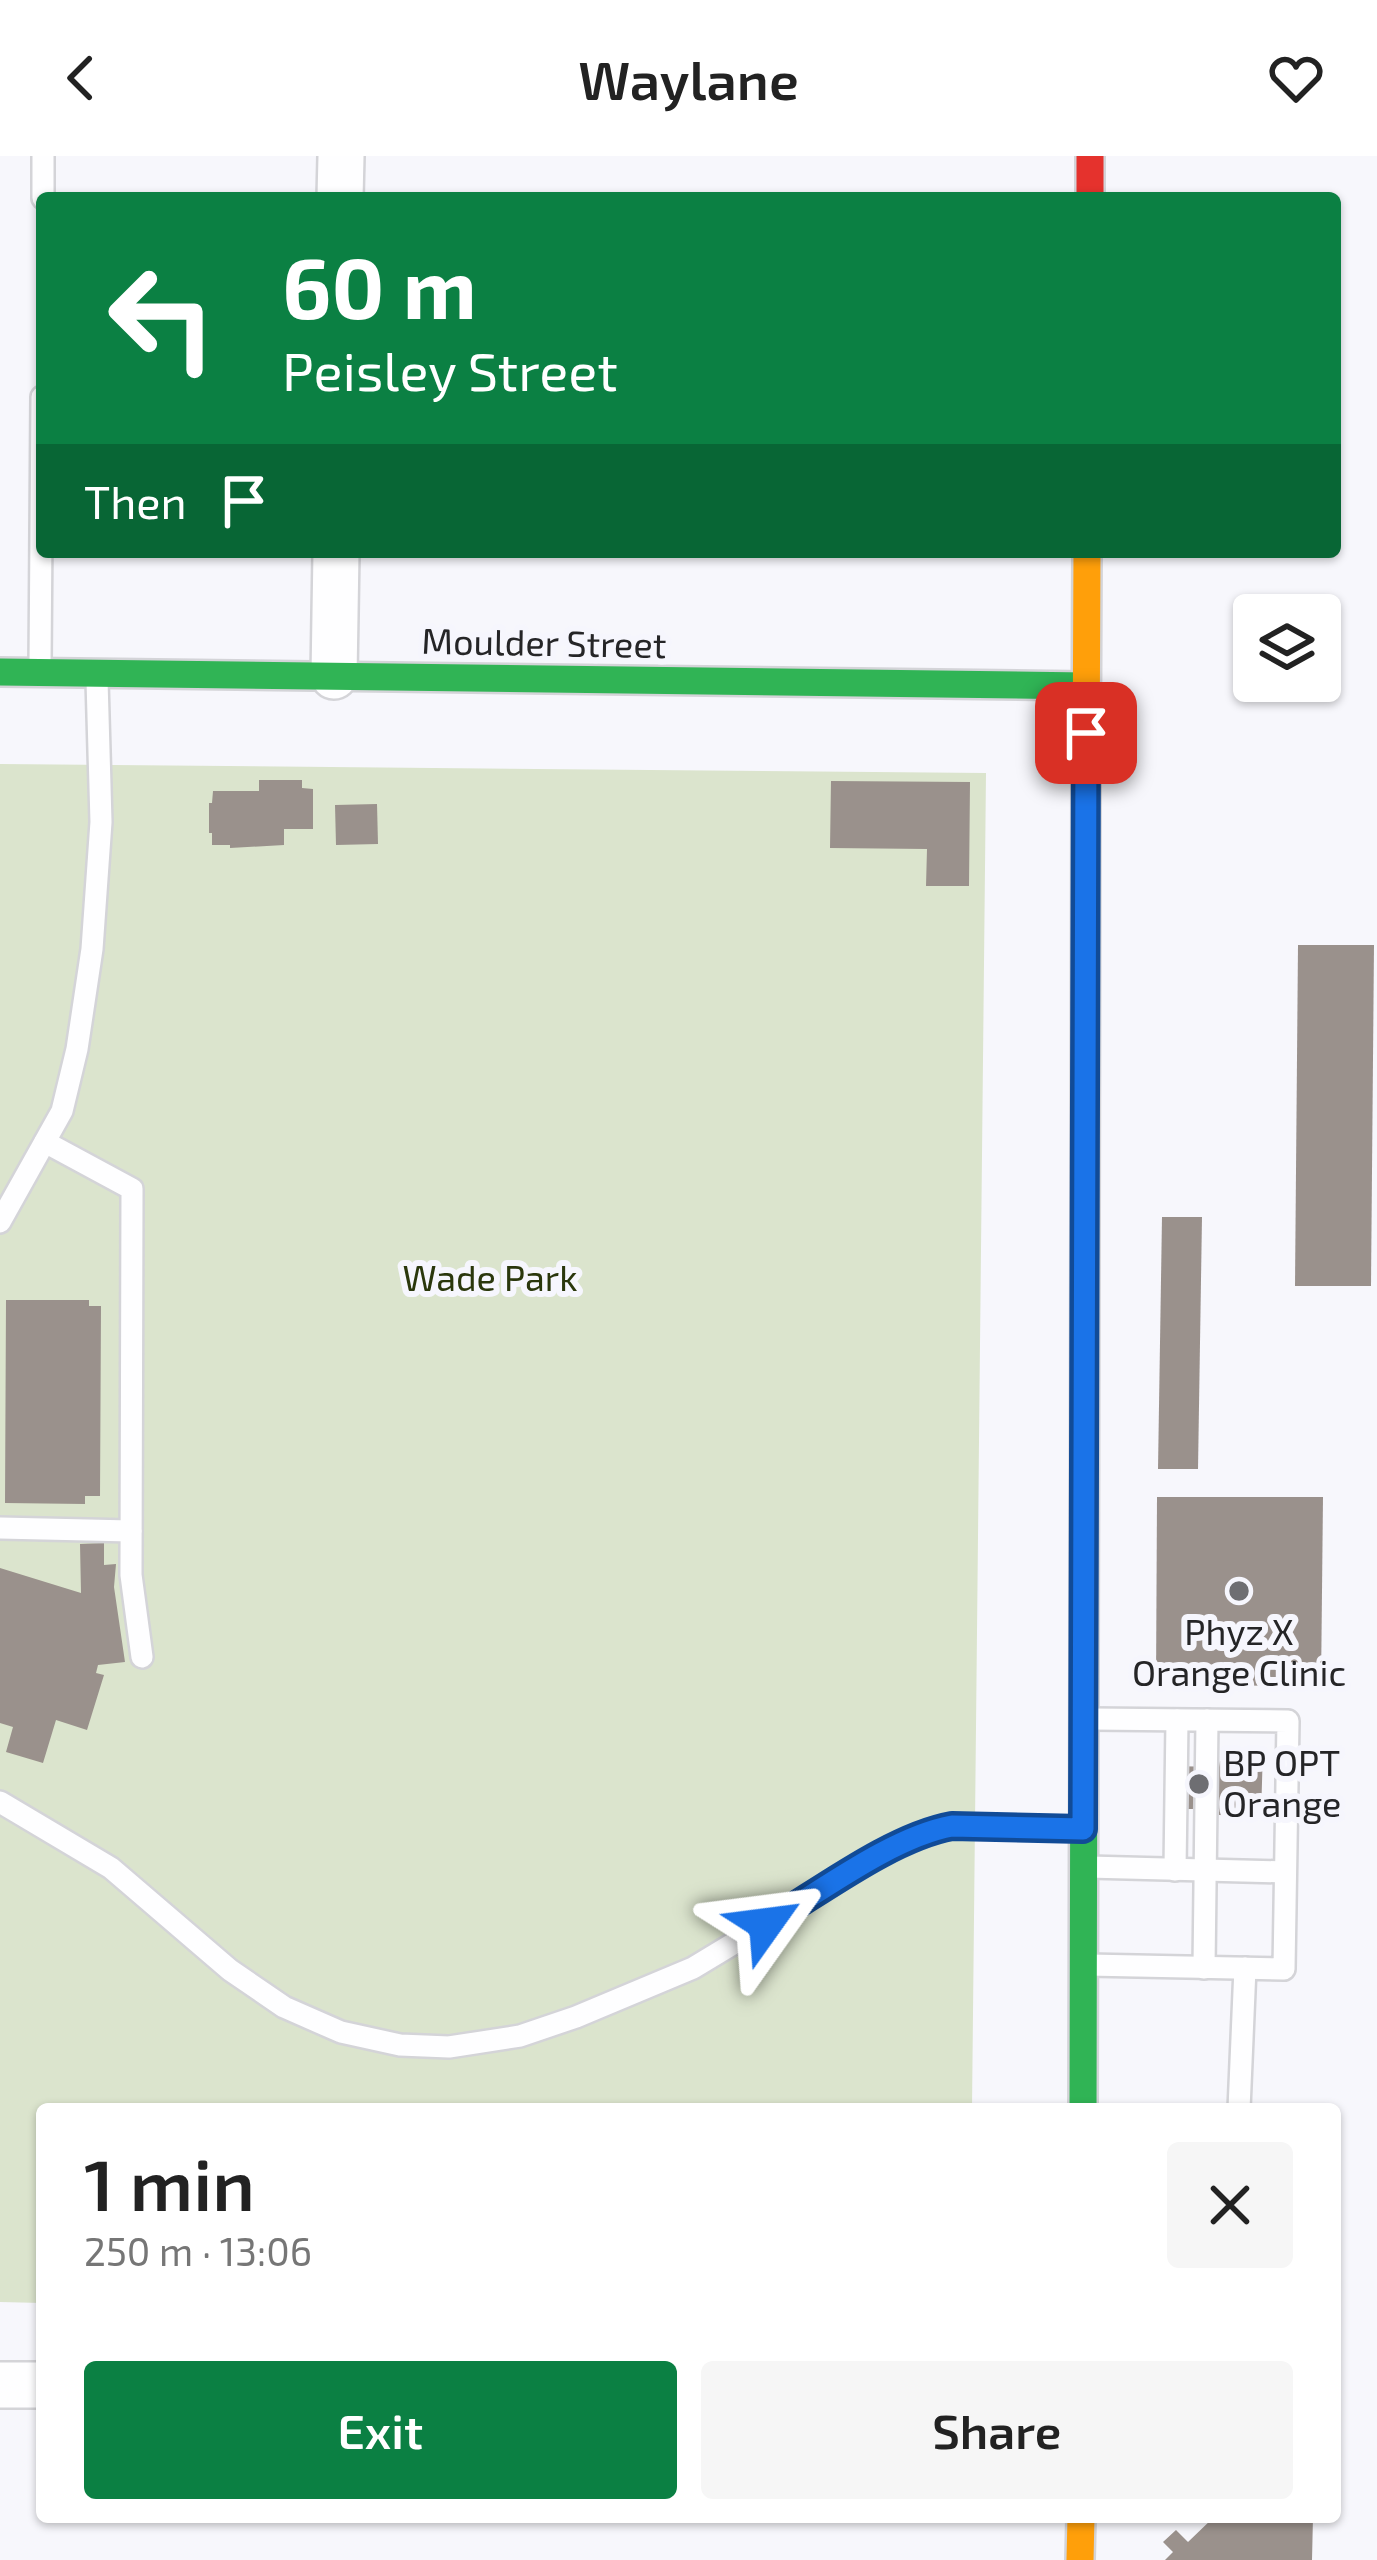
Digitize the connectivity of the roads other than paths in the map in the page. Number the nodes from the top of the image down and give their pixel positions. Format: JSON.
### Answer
{"nodes":[{"id":1,"x":43,"y":156,"type":"edge"},
{"id":2,"x":341,"y":156,"type":"edge"},
{"id":3,"x":1090,"y":156,"type":"edge"},
{"id":4,"x":43,"y":192,"type":"edge"},
{"id":5,"x":340,"y":192,"type":"edge"},
{"id":6,"x":1090,"y":192,"type":"edge"},
{"id":7,"x":41,"y":558,"type":"edge"},
{"id":8,"x":336,"y":558,"type":"edge"},
{"id":9,"x":1087,"y":558,"type":"edge"},
{"id":10,"x":0,"y":672,"type":"edge"},
{"id":11,"x":40,"y":672,"type":"junction"},
{"id":12,"x":97,"y":673,"type":"junction"},
{"id":13,"x":334,"y":676,"type":"junction"},
{"id":14,"x":1086,"y":686,"type":"junction"},
{"id":15,"x":45,"y":1142,"type":"junction"},
{"id":16,"x":0,"y":1222,"type":"edge"},
{"id":17,"x":0,"y":1528,"type":"edge"},
{"id":18,"x":131,"y":1531,"type":"junction"},
{"id":19,"x":142,"y":1657,"type":"dead end"},
{"id":20,"x":1084,"y":1719,"type":"junction"},
{"id":21,"x":1177,"y":1720,"type":"junction"},
{"id":22,"x":1207,"y":1720,"type":"junction"},
{"id":23,"x":0,"y":1802,"type":"edge"},
{"id":24,"x":1083,"y":1829,"type":"junction"},
{"id":25,"x":1082,"y":1867,"type":"junction"},
{"id":26,"x":1175,"y":1870,"type":"junction"},
{"id":27,"x":1205,"y":1870,"type":"junction"},
{"id":28,"x":1286,"y":1872,"type":"junction"},
{"id":29,"x":1083,"y":1965,"type":"junction"},
{"id":30,"x":1204,"y":1967,"type":"junction"},
{"id":31,"x":1245,"y":1968,"type":"junction"},
{"id":32,"x":1083,"y":2103,"type":"edge"},
{"id":33,"x":1239,"y":2103,"type":"edge"},
{"id":34,"x":0,"y":2385,"type":"edge"},
{"id":35,"x":36,"y":2386,"type":"edge"},
{"id":36,"x":1081,"y":2523,"type":"edge"},
{"id":37,"x":1081,"y":2560,"type":"edge"}],
"edges":[{"from":1,"to":4,"type":"lane"},
{"from":2,"to":5,"type":"street"},
{"from":3,"to":6,"type":"main road"},
{"from":7,"to":11,"type":"lane"},
{"from":8,"to":13,"type":"street"},
{"from":9,"to":14,"type":"main road"},
{"from":10,"to":11,"type":"main road","name":"Moulder Street"},
{"from":11,"to":12,"type":"main road","name":"Moulder Street"},
{"from":12,"to":13,"type":"main road","name":"Moulder Street"},
{"from":12,"to":15,"type":"lane"},
{"from":13,"to":14,"type":"main road","name":"Moulder Street"},
{"from":14,"to":20,"type":"main road"},
{"from":15,"to":16,"type":"lane"},
{"from":15,"to":18,"type":"lane"},
{"from":17,"to":18,"type":"lane"},
{"from":18,"to":19,"type":"lane"},
{"from":20,"to":21,"type":"lane"},
{"from":20,"to":24,"type":"main road"},
{"from":21,"to":22,"type":"lane"},
{"from":21,"to":26,"type":"lane"},
{"from":22,"to":27,"type":"lane"},
{"from":22,"to":28,"type":"lane"},
{"from":23,"to":24,"type":"lane"},
{"from":24,"to":25,"type":"main road"},
{"from":25,"to":26,"type":"lane"},
{"from":25,"to":29,"type":"main road"},
{"from":26,"to":27,"type":"lane"},
{"from":27,"to":28,"type":"lane"},
{"from":27,"to":30,"type":"lane"},
{"from":28,"to":31,"type":"lane"},
{"from":29,"to":30,"type":"lane"},
{"from":29,"to":32,"type":"main road"},
{"from":30,"to":31,"type":"lane"},
{"from":31,"to":33,"type":"lane"},
{"from":34,"to":35,"type":"street"},
{"from":36,"to":37,"type":"main road"}]}
